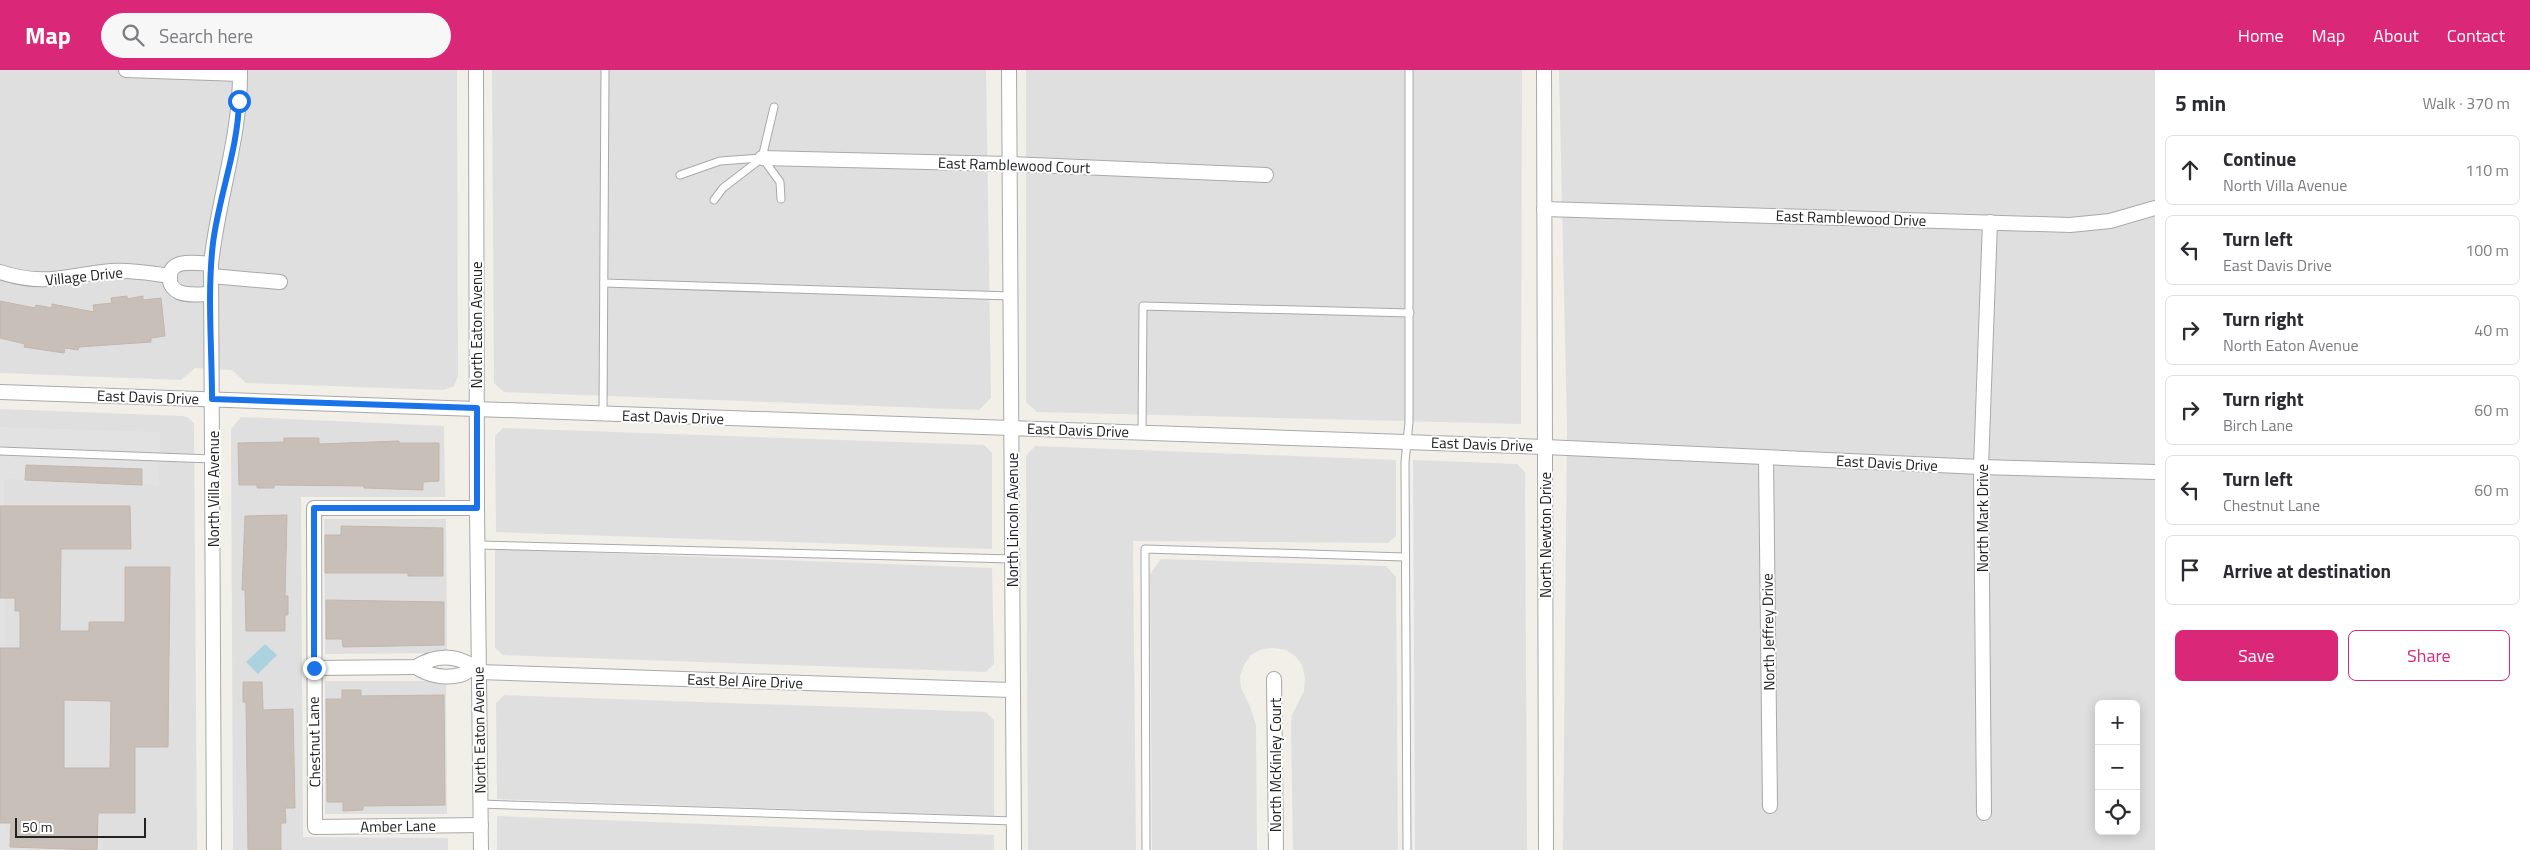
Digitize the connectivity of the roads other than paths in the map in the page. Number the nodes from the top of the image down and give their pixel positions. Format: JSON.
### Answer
{"nodes":[{"id":1,"x":126,"y":70,"type":"edge"},
{"id":2,"x":476,"y":70,"type":"edge"},
{"id":3,"x":605,"y":70,"type":"edge"},
{"id":4,"x":1008,"y":70,"type":"edge"},
{"id":5,"x":1409,"y":70,"type":"edge"},
{"id":6,"x":1544,"y":70,"type":"edge"},
{"id":7,"x":240,"y":72,"type":"edge"},
{"id":8,"x":774,"y":107,"type":"dead end"},
{"id":9,"x":762,"y":158,"type":"junction"},
{"id":10,"x":1009,"y":164,"type":"junction"},
{"id":11,"x":680,"y":175,"type":"dead end"},
{"id":12,"x":1266,"y":175,"type":"dead end"},
{"id":13,"x":781,"y":199,"type":"dead end"},
{"id":14,"x":714,"y":200,"type":"dead end"},
{"id":15,"x":2155,"y":208,"type":"edge"},
{"id":16,"x":1544,"y":209,"type":"junction"},
{"id":17,"x":1990,"y":222,"type":"junction"},
{"id":18,"x":211,"y":270,"type":"junction"},
{"id":19,"x":0,"y":272,"type":"edge"},
{"id":20,"x":170,"y":276,"type":"junction"},
{"id":21,"x":280,"y":282,"type":"dead end"},
{"id":22,"x":604,"y":282,"type":"junction"},
{"id":23,"x":211,"y":294,"type":"junction"},
{"id":24,"x":1010,"y":296,"type":"junction"},
{"id":25,"x":1410,"y":313,"type":"junction"},
{"id":26,"x":0,"y":392,"type":"edge"},
{"id":27,"x":212,"y":399,"type":"junction"},
{"id":28,"x":477,"y":408,"type":"junction"},
{"id":29,"x":604,"y":414,"type":"junction"},
{"id":30,"x":1011,"y":428,"type":"junction"},
{"id":31,"x":1142,"y":432,"type":"junction"},
{"id":32,"x":1407,"y":442,"type":"junction"},
{"id":33,"x":1545,"y":446,"type":"junction"},
{"id":34,"x":0,"y":451,"type":"edge"},
{"id":35,"x":1766,"y":458,"type":"junction"},
{"id":36,"x":212,"y":459,"type":"junction"},
{"id":37,"x":1981,"y":468,"type":"junction"},
{"id":38,"x":2155,"y":472,"type":"edge"},
{"id":39,"x":477,"y":508,"type":"junction"},
{"id":40,"x":479,"y":545,"type":"junction"},
{"id":41,"x":1404,"y":557,"type":"junction"},
{"id":42,"x":1012,"y":559,"type":"junction"},
{"id":43,"x":314,"y":668,"type":"junction"},
{"id":44,"x":476,"y":668,"type":"junction"},
{"id":45,"x":1274,"y":679,"type":"dead end"},
{"id":46,"x":1011,"y":690,"type":"junction"},
{"id":47,"x":480,"y":804,"type":"junction"},
{"id":48,"x":1770,"y":806,"type":"dead end"},
{"id":49,"x":1984,"y":813,"type":"dead end"},
{"id":50,"x":1014,"y":821,"type":"junction"},
{"id":51,"x":481,"y":825,"type":"junction"},
{"id":52,"x":315,"y":826,"type":"joint"},
{"id":53,"x":214,"y":850,"type":"edge"},
{"id":54,"x":481,"y":850,"type":"edge"},
{"id":55,"x":1014,"y":850,"type":"edge"},
{"id":56,"x":1146,"y":850,"type":"edge"},
{"id":57,"x":1276,"y":850,"type":"edge"},
{"id":58,"x":1407,"y":850,"type":"edge"},
{"id":59,"x":1546,"y":850,"type":"edge"}],
"edges":[{"from":1,"to":7,"type":"street"},
{"from":2,"to":28,"type":"street","name":"North Eaton Avenue"},
{"from":3,"to":22,"type":"lane"},
{"from":4,"to":10,"type":"street","name":"North Lincoln Avenue"},
{"from":5,"to":25,"type":"lane"},
{"from":6,"to":16,"type":"street","name":"North Newton Drive"},
{"from":7,"to":18,"type":"street","name":"North Villa Avenue"},
{"from":8,"to":9,"type":"lane"},
{"from":9,"to":10,"type":"street","name":"East Ramblewood Court"},
{"from":9,"to":11,"type":"lane"},
{"from":9,"to":13,"type":"lane"},
{"from":9,"to":14,"type":"lane"},
{"from":10,"to":12,"type":"street","name":"East Ramblewood Court"},
{"from":10,"to":24,"type":"street","name":"North Lincoln Avenue"},
{"from":15,"to":17,"type":"street","name":"East Ramblewood Drive"},
{"from":16,"to":17,"type":"street","name":"East Ramblewood Drive"},
{"from":16,"to":33,"type":"street","name":"North Newton Drive"},
{"from":17,"to":37,"type":"street","name":"North Mark Drive"},
{"from":18,"to":20,"type":"street"},
{"from":18,"to":21,"type":"street"},
{"from":18,"to":23,"type":"street","name":"North Villa Avenue"},
{"from":19,"to":20,"type":"street","name":"Village Drive"},
{"from":20,"to":23,"type":"street"},
{"from":22,"to":24,"type":"lane"},
{"from":22,"to":29,"type":"lane"},
{"from":23,"to":27,"type":"street","name":"North Villa Avenue"},
{"from":24,"to":30,"type":"street","name":"North Lincoln Avenue"},
{"from":25,"to":31,"type":"lane"},
{"from":25,"to":32,"type":"lane"},
{"from":26,"to":27,"type":"street","name":"East Davis Drive"},
{"from":27,"to":28,"type":"street","name":"East Davis Drive"},
{"from":27,"to":36,"type":"street","name":"North Villa Avenue"},
{"from":28,"to":29,"type":"street","name":"East Davis Drive"},
{"from":28,"to":39,"type":"street","name":"North Eaton Avenue"},
{"from":29,"to":30,"type":"street","name":"East Davis Drive"},
{"from":30,"to":31,"type":"street","name":"East Davis Drive"},
{"from":30,"to":42,"type":"street","name":"North Lincoln Avenue"},
{"from":31,"to":32,"type":"street","name":"East Davis Drive"},
{"from":32,"to":33,"type":"street","name":"East Davis Drive"},
{"from":32,"to":41,"type":"lane"},
{"from":33,"to":35,"type":"street","name":"East Davis Drive"},
{"from":33,"to":59,"type":"street","name":"North Newton Drive"},
{"from":34,"to":36,"type":"lane"},
{"from":35,"to":37,"type":"street","name":"East Davis Drive"},
{"from":35,"to":48,"type":"street","name":"North Jeffrey Drive"},
{"from":36,"to":53,"type":"street","name":"North Villa Avenue"},
{"from":37,"to":38,"type":"street","name":"East Davis Drive"},
{"from":37,"to":49,"type":"street","name":"North Mark Drive"},
{"from":39,"to":40,"type":"street","name":"North Eaton Avenue"},
{"from":39,"to":43,"type":"street","name":"Chestnut Lane"},
{"from":40,"to":42,"type":"lane"},
{"from":40,"to":44,"type":"street","name":"North Eaton Avenue"},
{"from":41,"to":56,"type":"lane"},
{"from":41,"to":58,"type":"lane"},
{"from":42,"to":46,"type":"street","name":"North Lincoln Avenue"},
{"from":43,"to":44,"type":"street"},
{"from":43,"to":52,"type":"street","name":"Chestnut Lane"},
{"from":44,"to":46,"type":"street","name":"East Bel Aire Drive"},
{"from":44,"to":47,"type":"street","name":"North Eaton Avenue"},
{"from":45,"to":57,"type":"street","name":"North McKinley Court"},
{"from":46,"to":50,"type":"street","name":"North Lincoln Avenue"},
{"from":47,"to":50,"type":"lane"},
{"from":47,"to":51,"type":"street","name":"North Eaton Avenue"},
{"from":50,"to":55,"type":"street","name":"North Lincoln Avenue"},
{"from":51,"to":52,"type":"street","name":"Amber Lane"},
{"from":51,"to":54,"type":"street","name":"North Eaton Avenue"}]}
